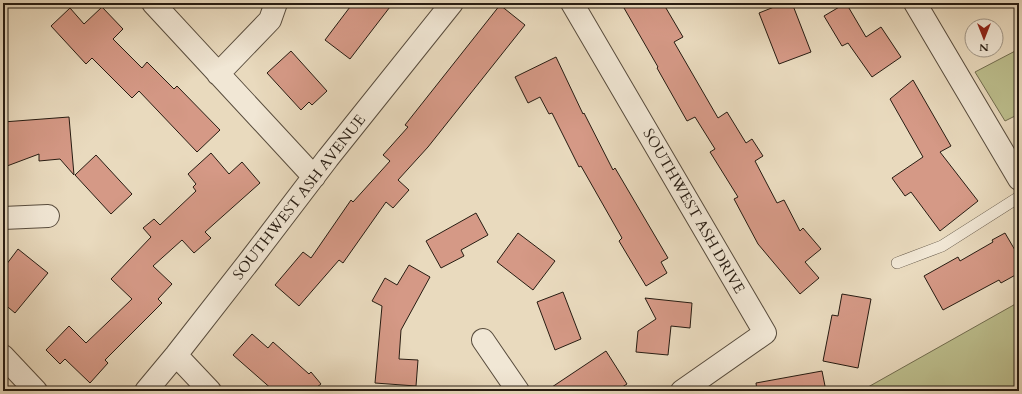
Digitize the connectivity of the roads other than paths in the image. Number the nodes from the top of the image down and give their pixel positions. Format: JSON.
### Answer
{"nodes":[{"id":1,"x":152,"y":3,"type":"edge"},
{"id":2,"x":276,"y":3,"type":"edge"},
{"id":3,"x":452,"y":3,"type":"edge"},
{"id":4,"x":572,"y":3,"type":"edge"},
{"id":5,"x":915,"y":3,"type":"edge"},
{"id":6,"x":218,"y":74,"type":"junction"},
{"id":7,"x":314,"y":177,"type":"junction"},
{"id":8,"x":1019,"y":179,"type":"edge"},
{"id":9,"x":1019,"y":197,"type":"edge"},
{"id":10,"x":48,"y":216,"type":"dead end"},
{"id":11,"x":3,"y":218,"type":"edge"},
{"id":12,"x":897,"y":263,"type":"dead end"},
{"id":13,"x":483,"y":340,"type":"dead end"},
{"id":14,"x":176,"y":355,"type":"junction"},
{"id":15,"x":3,"y":356,"type":"edge"},
{"id":16,"x":36,"y":391,"type":"edge"},
{"id":17,"x":146,"y":391,"type":"edge"},
{"id":18,"x":210,"y":391,"type":"edge"},
{"id":19,"x":518,"y":391,"type":"edge"},
{"id":20,"x":682,"y":391,"type":"edge"}],
"edges":[{"from":1,"to":6,"type":"street"},
{"from":2,"to":6,"type":"street"},
{"from":3,"to":7,"type":"street","name":"SOUTHWEST ASH AVENUE"},
{"from":4,"to":20,"type":"street","name":"SOUTHWEST ASH DRIVE"},
{"from":5,"to":8,"type":"street"},
{"from":6,"to":7,"type":"street"},
{"from":7,"to":14,"type":"street","name":"SOUTHWEST ASH AVENUE"},
{"from":9,"to":12,"type":"lane"},
{"from":10,"to":11,"type":"street"},
{"from":13,"to":19,"type":"street"},
{"from":14,"to":17,"type":"street","name":"SOUTHWEST ASH AVENUE"},
{"from":14,"to":18,"type":"street"},
{"from":15,"to":16,"type":"street"}]}
